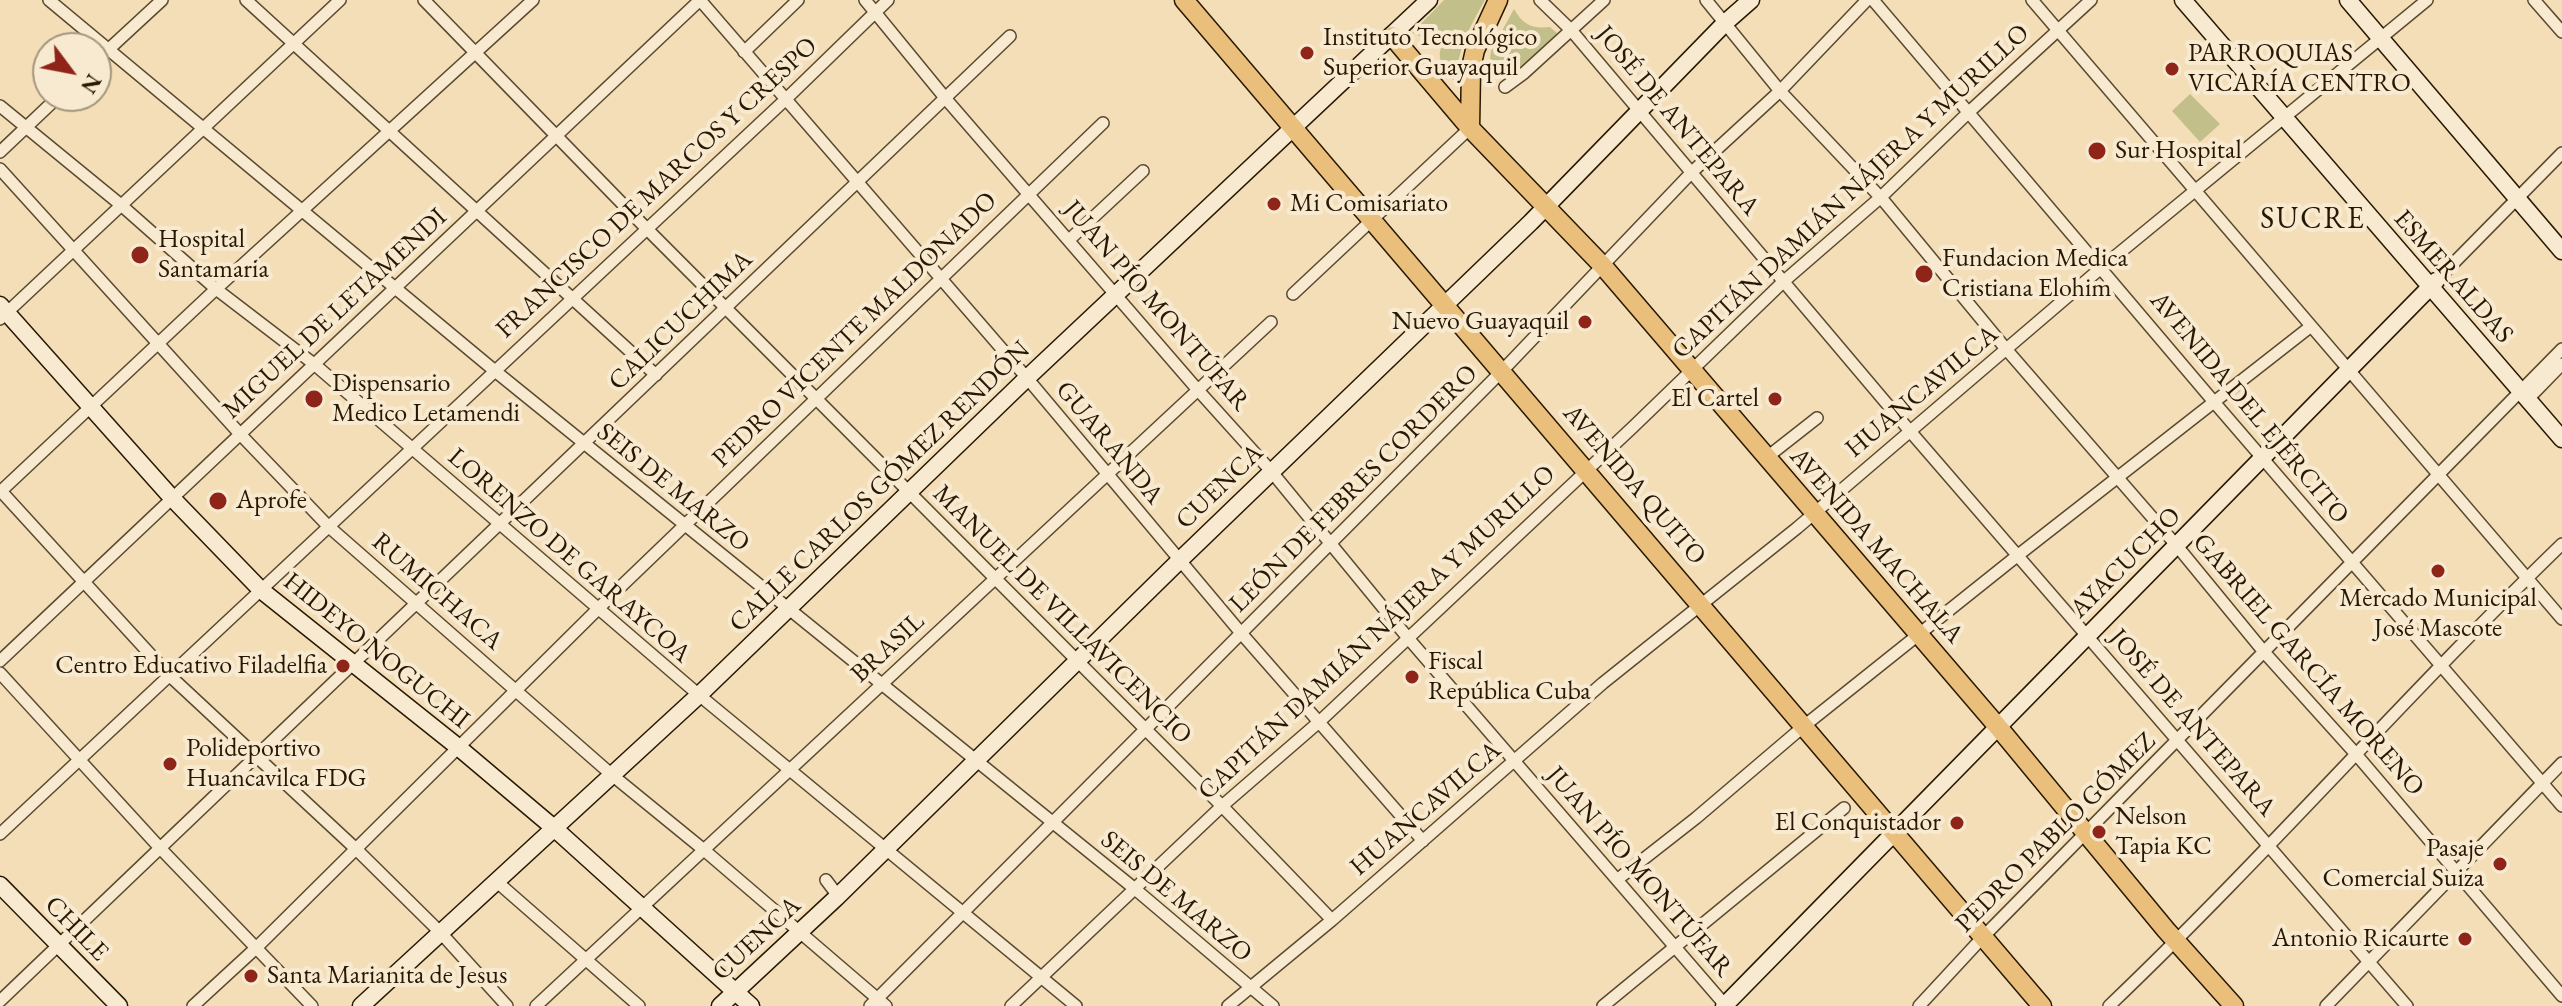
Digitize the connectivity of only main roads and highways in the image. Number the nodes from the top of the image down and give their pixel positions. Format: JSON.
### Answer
{"nodes":[{"id":1,"x":1184,"y":0,"type":"edge"},
{"id":2,"x":1429,"y":0,"type":"edge"},
{"id":3,"x":1498,"y":0,"type":"edge"},
{"id":4,"x":1751,"y":0,"type":"edge"},
{"id":5,"x":2183,"y":0,"type":"edge"},
{"id":6,"x":2193,"y":0,"type":"edge"},
{"id":7,"x":2348,"y":0,"type":"edge"},
{"id":8,"x":2359,"y":0,"type":"edge"},
{"id":9,"x":1392,"y":36,"type":"junction"},
{"id":10,"x":2385,"y":36,"type":"junction"},
{"id":11,"x":2286,"y":115,"type":"junction"},
{"id":12,"x":1470,"y":128,"type":"junction"},
{"id":13,"x":1294,"y":129,"type":"junction"},
{"id":14,"x":2521,"y":196,"type":"junction"},
{"id":15,"x":1545,"y":207,"type":"junction"},
{"id":16,"x":2562,"y":238,"type":"edge"},
{"id":17,"x":2562,"y":251,"type":"edge"},
{"id":18,"x":2433,"y":284,"type":"junction"},
{"id":19,"x":1444,"y":304,"type":"junction"},
{"id":20,"x":2,"y":313,"type":"edge"},
{"id":21,"x":2526,"y":392,"type":"junction"},
{"id":22,"x":2562,"y":428,"type":"edge"},
{"id":23,"x":2562,"y":439,"type":"edge"},
{"id":24,"x":1999,"y":728,"type":"junction"},
{"id":25,"x":554,"y":828,"type":"junction"},
{"id":26,"x":1895,"y":835,"type":"junction"},
{"id":27,"x":0,"y":885,"type":"edge"},
{"id":28,"x":735,"y":991,"type":"junction"},
{"id":29,"x":119,"y":1006,"type":"edge"},
{"id":30,"x":361,"y":1006,"type":"edge"},
{"id":31,"x":720,"y":1006,"type":"edge"},
{"id":32,"x":751,"y":1006,"type":"edge"},
{"id":33,"x":1725,"y":1006,"type":"edge"},
{"id":34,"x":2042,"y":1006,"type":"edge"},
{"id":35,"x":2234,"y":1006,"type":"edge"}],
"edges":[{"from":1,"to":13,"type":"main road","name":"AVENIDA QUITO"},
{"from":2,"to":9,"type":"main road","name":"CALLE CARLOS GÓMEZ RENDÓN"},
{"from":3,"to":12,"type":"main road"},
{"from":4,"to":15,"type":"main road","name":"CUENCA"},
{"from":5,"to":11,"type":"main road","name":"ESMERALDAS"},
{"from":6,"to":11,"type":"main road","name":"ESMERALDAS"},
{"from":7,"to":10,"type":"main road"},
{"from":8,"to":10,"type":"main road"},
{"from":9,"to":12,"type":"main road","name":"AVENIDA MACHALA"},
{"from":9,"to":13,"type":"main road","name":"CALLE CARLOS GÓMEZ RENDÓN"},
{"from":10,"to":14,"type":"main road"},
{"from":11,"to":18,"type":"main road","name":"ESMERALDAS"},
{"from":12,"to":15,"type":"main road","name":"AVENIDA MACHALA"},
{"from":13,"to":19,"type":"main road","name":"AVENIDA QUITO"},
{"from":13,"to":25,"type":"main road","name":"CALLE CARLOS GÓMEZ RENDÓN"},
{"from":14,"to":16,"type":"main road"},
{"from":14,"to":17,"type":"main road"},
{"from":15,"to":19,"type":"main road","name":"CUENCA"},
{"from":15,"to":24,"type":"main road","name":"AVENIDA MACHALA"},
{"from":18,"to":21,"type":"main road","name":"ESMERALDAS"},
{"from":18,"to":24,"type":"main road","name":"AYACUCHO"},
{"from":19,"to":26,"type":"main road","name":"AVENIDA QUITO"},
{"from":19,"to":28,"type":"main road","name":"CUENCA"},
{"from":20,"to":25,"type":"main road","name":"HIDEYO NOGUCHI"},
{"from":21,"to":22,"type":"main road","name":"ESMERALDAS"},
{"from":21,"to":23,"type":"main road","name":"ESMERALDAS"},
{"from":24,"to":26,"type":"main road","name":"AYACUCHO"},
{"from":24,"to":35,"type":"main road","name":"AVENIDA MACHALA"},
{"from":25,"to":28,"type":"main road","name":"HIDEYO NOGUCHI"},
{"from":25,"to":30,"type":"main road","name":"CALLE CARLOS GÓMEZ RENDÓN"},
{"from":26,"to":33,"type":"main road","name":"AYACUCHO"},
{"from":26,"to":34,"type":"main road","name":"AVENIDA QUITO"},
{"from":27,"to":29,"type":"main road","name":"CHILE"},
{"from":28,"to":31,"type":"main road","name":"CUENCA"},
{"from":28,"to":32,"type":"main road","name":"HIDEYO NOGUCHI"}]}
